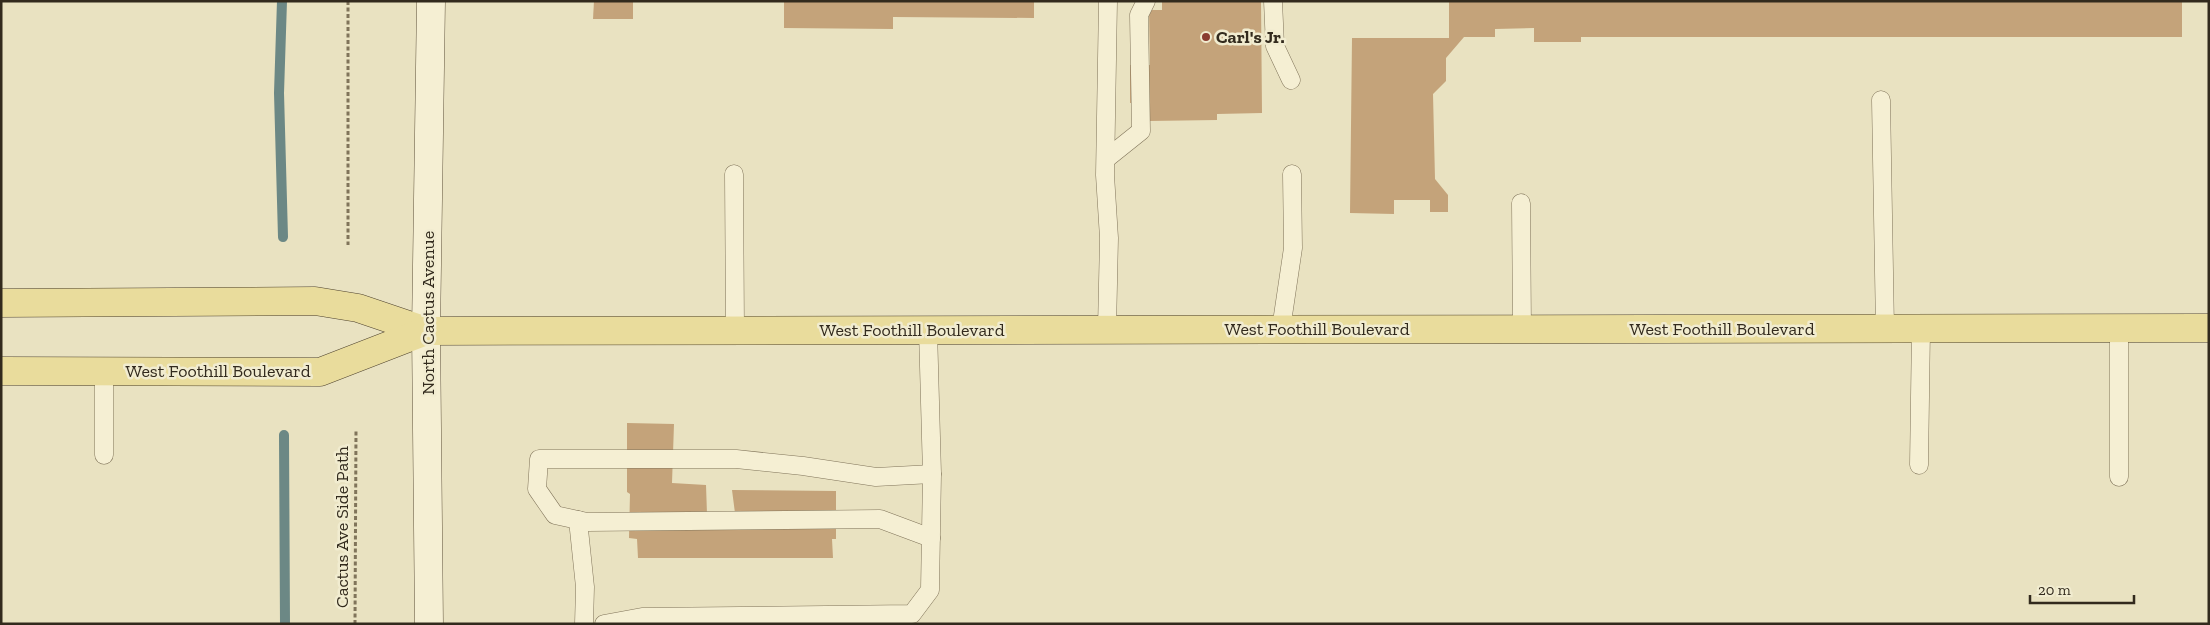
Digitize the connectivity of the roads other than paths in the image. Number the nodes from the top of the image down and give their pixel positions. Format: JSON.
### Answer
{"nodes":[{"id":1,"x":431,"y":1,"type":"edge"},
{"id":2,"x":1108,"y":1,"type":"edge"},
{"id":3,"x":1146,"y":1,"type":"edge"},
{"id":4,"x":1273,"y":1,"type":"edge"},
{"id":5,"x":1291,"y":80,"type":"dead end"},
{"id":6,"x":1881,"y":100,"type":"dead end"},
{"id":7,"x":1106,"y":159,"type":"junction"},
{"id":8,"x":734,"y":174,"type":"dead end"},
{"id":9,"x":1292,"y":174,"type":"dead end"},
{"id":10,"x":1521,"y":203,"type":"dead end"},
{"id":11,"x":1,"y":303,"type":"edge"},
{"id":12,"x":2119,"y":328,"type":"junction"},
{"id":13,"x":2209,"y":328,"type":"edge"},
{"id":14,"x":1885,"y":329,"type":"junction"},
{"id":15,"x":1921,"y":329,"type":"junction"},
{"id":16,"x":735,"y":330,"type":"junction"},
{"id":17,"x":928,"y":330,"type":"junction"},
{"id":18,"x":1107,"y":330,"type":"junction"},
{"id":19,"x":1281,"y":330,"type":"junction"},
{"id":20,"x":1522,"y":330,"type":"junction"},
{"id":21,"x":426,"y":331,"type":"junction"},
{"id":22,"x":104,"y":370,"type":"junction"},
{"id":23,"x":1,"y":371,"type":"edge"},
{"id":24,"x":104,"y":455,"type":"dead end"},
{"id":25,"x":1919,"y":465,"type":"dead end"},
{"id":26,"x":932,"y":474,"type":"junction"},
{"id":27,"x":2119,"y":477,"type":"dead end"},
{"id":28,"x":578,"y":520,"type":"junction"},
{"id":29,"x":931,"y":538,"type":"junction"},
{"id":30,"x":429,"y":624,"type":"edge"},
{"id":31,"x":584,"y":624,"type":"edge"},
{"id":32,"x":604,"y":624,"type":"edge"}],
"edges":[{"from":1,"to":21,"type":"main road","name":"North Cactus Avenue"},
{"from":2,"to":7,"type":"lane"},
{"from":3,"to":7,"type":"lane"},
{"from":4,"to":5,"type":"lane"},
{"from":6,"to":14,"type":"lane"},
{"from":7,"to":18,"type":"lane"},
{"from":8,"to":16,"type":"lane"},
{"from":9,"to":19,"type":"lane"},
{"from":10,"to":20,"type":"lane"},
{"from":11,"to":21,"type":"main road","name":"West Foothill Boulevard"},
{"from":12,"to":13,"type":"main road","name":"West Foothill Boulevard"},
{"from":12,"to":15,"type":"main road","name":"West Foothill Boulevard"},
{"from":12,"to":27,"type":"lane"},
{"from":14,"to":15,"type":"main road","name":"West Foothill Boulevard"},
{"from":14,"to":20,"type":"main road","name":"West Foothill Boulevard"},
{"from":15,"to":25,"type":"lane"},
{"from":16,"to":17,"type":"main road","name":"West Foothill Boulevard"},
{"from":16,"to":21,"type":"main road","name":"West Foothill Boulevard"},
{"from":17,"to":18,"type":"main road","name":"West Foothill Boulevard"},
{"from":17,"to":26,"type":"lane"},
{"from":18,"to":19,"type":"main road","name":"West Foothill Boulevard"},
{"from":19,"to":20,"type":"main road","name":"West Foothill Boulevard"},
{"from":21,"to":22,"type":"main road","name":"West Foothill Boulevard"},
{"from":21,"to":30,"type":"main road","name":"North Cactus Avenue"},
{"from":22,"to":23,"type":"main road","name":"West Foothill Boulevard"},
{"from":22,"to":24,"type":"lane"},
{"from":26,"to":28,"type":"lane"},
{"from":26,"to":29,"type":"lane"},
{"from":28,"to":29,"type":"lane"},
{"from":28,"to":31,"type":"lane"},
{"from":29,"to":32,"type":"lane"}]}
